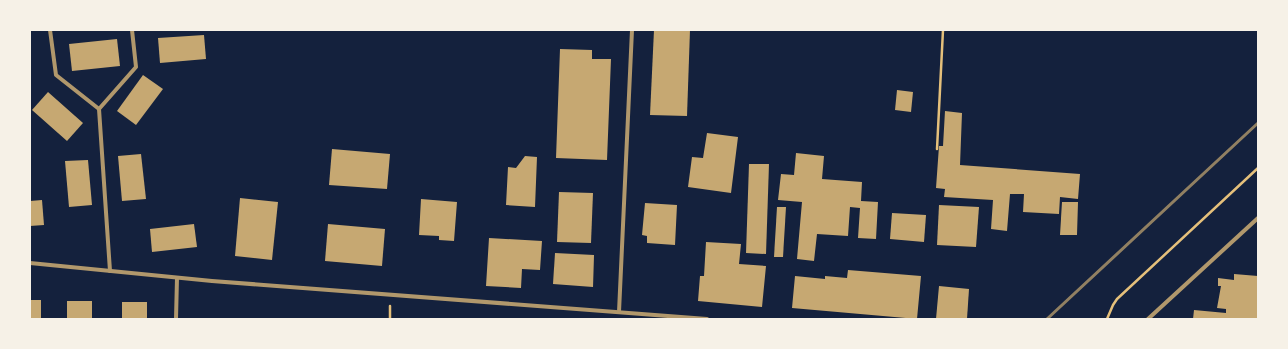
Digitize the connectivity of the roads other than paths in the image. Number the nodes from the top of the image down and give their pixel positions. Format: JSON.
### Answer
{"nodes":[{"id":1,"x":50,"y":30,"type":"edge"},
{"id":2,"x":132,"y":30,"type":"edge"},
{"id":3,"x":632,"y":30,"type":"edge"},
{"id":4,"x":99,"y":109,"type":"junction"},
{"id":5,"x":1258,"y":218,"type":"edge"},
{"id":6,"x":30,"y":263,"type":"edge"},
{"id":7,"x":110,"y":271,"type":"junction"},
{"id":8,"x":177,"y":278,"type":"junction"},
{"id":9,"x":619,"y":312,"type":"junction"},
{"id":10,"x":176,"y":319,"type":"edge"},
{"id":11,"x":707,"y":319,"type":"edge"},
{"id":12,"x":1148,"y":319,"type":"edge"}],
"edges":[{"from":1,"to":4,"type":"street"},
{"from":2,"to":4,"type":"street"},
{"from":3,"to":9,"type":"street"},
{"from":4,"to":7,"type":"street"},
{"from":5,"to":12,"type":"street"},
{"from":6,"to":7,"type":"street"},
{"from":7,"to":8,"type":"street"},
{"from":8,"to":9,"type":"street"},
{"from":8,"to":10,"type":"street"},
{"from":9,"to":11,"type":"street"}]}
